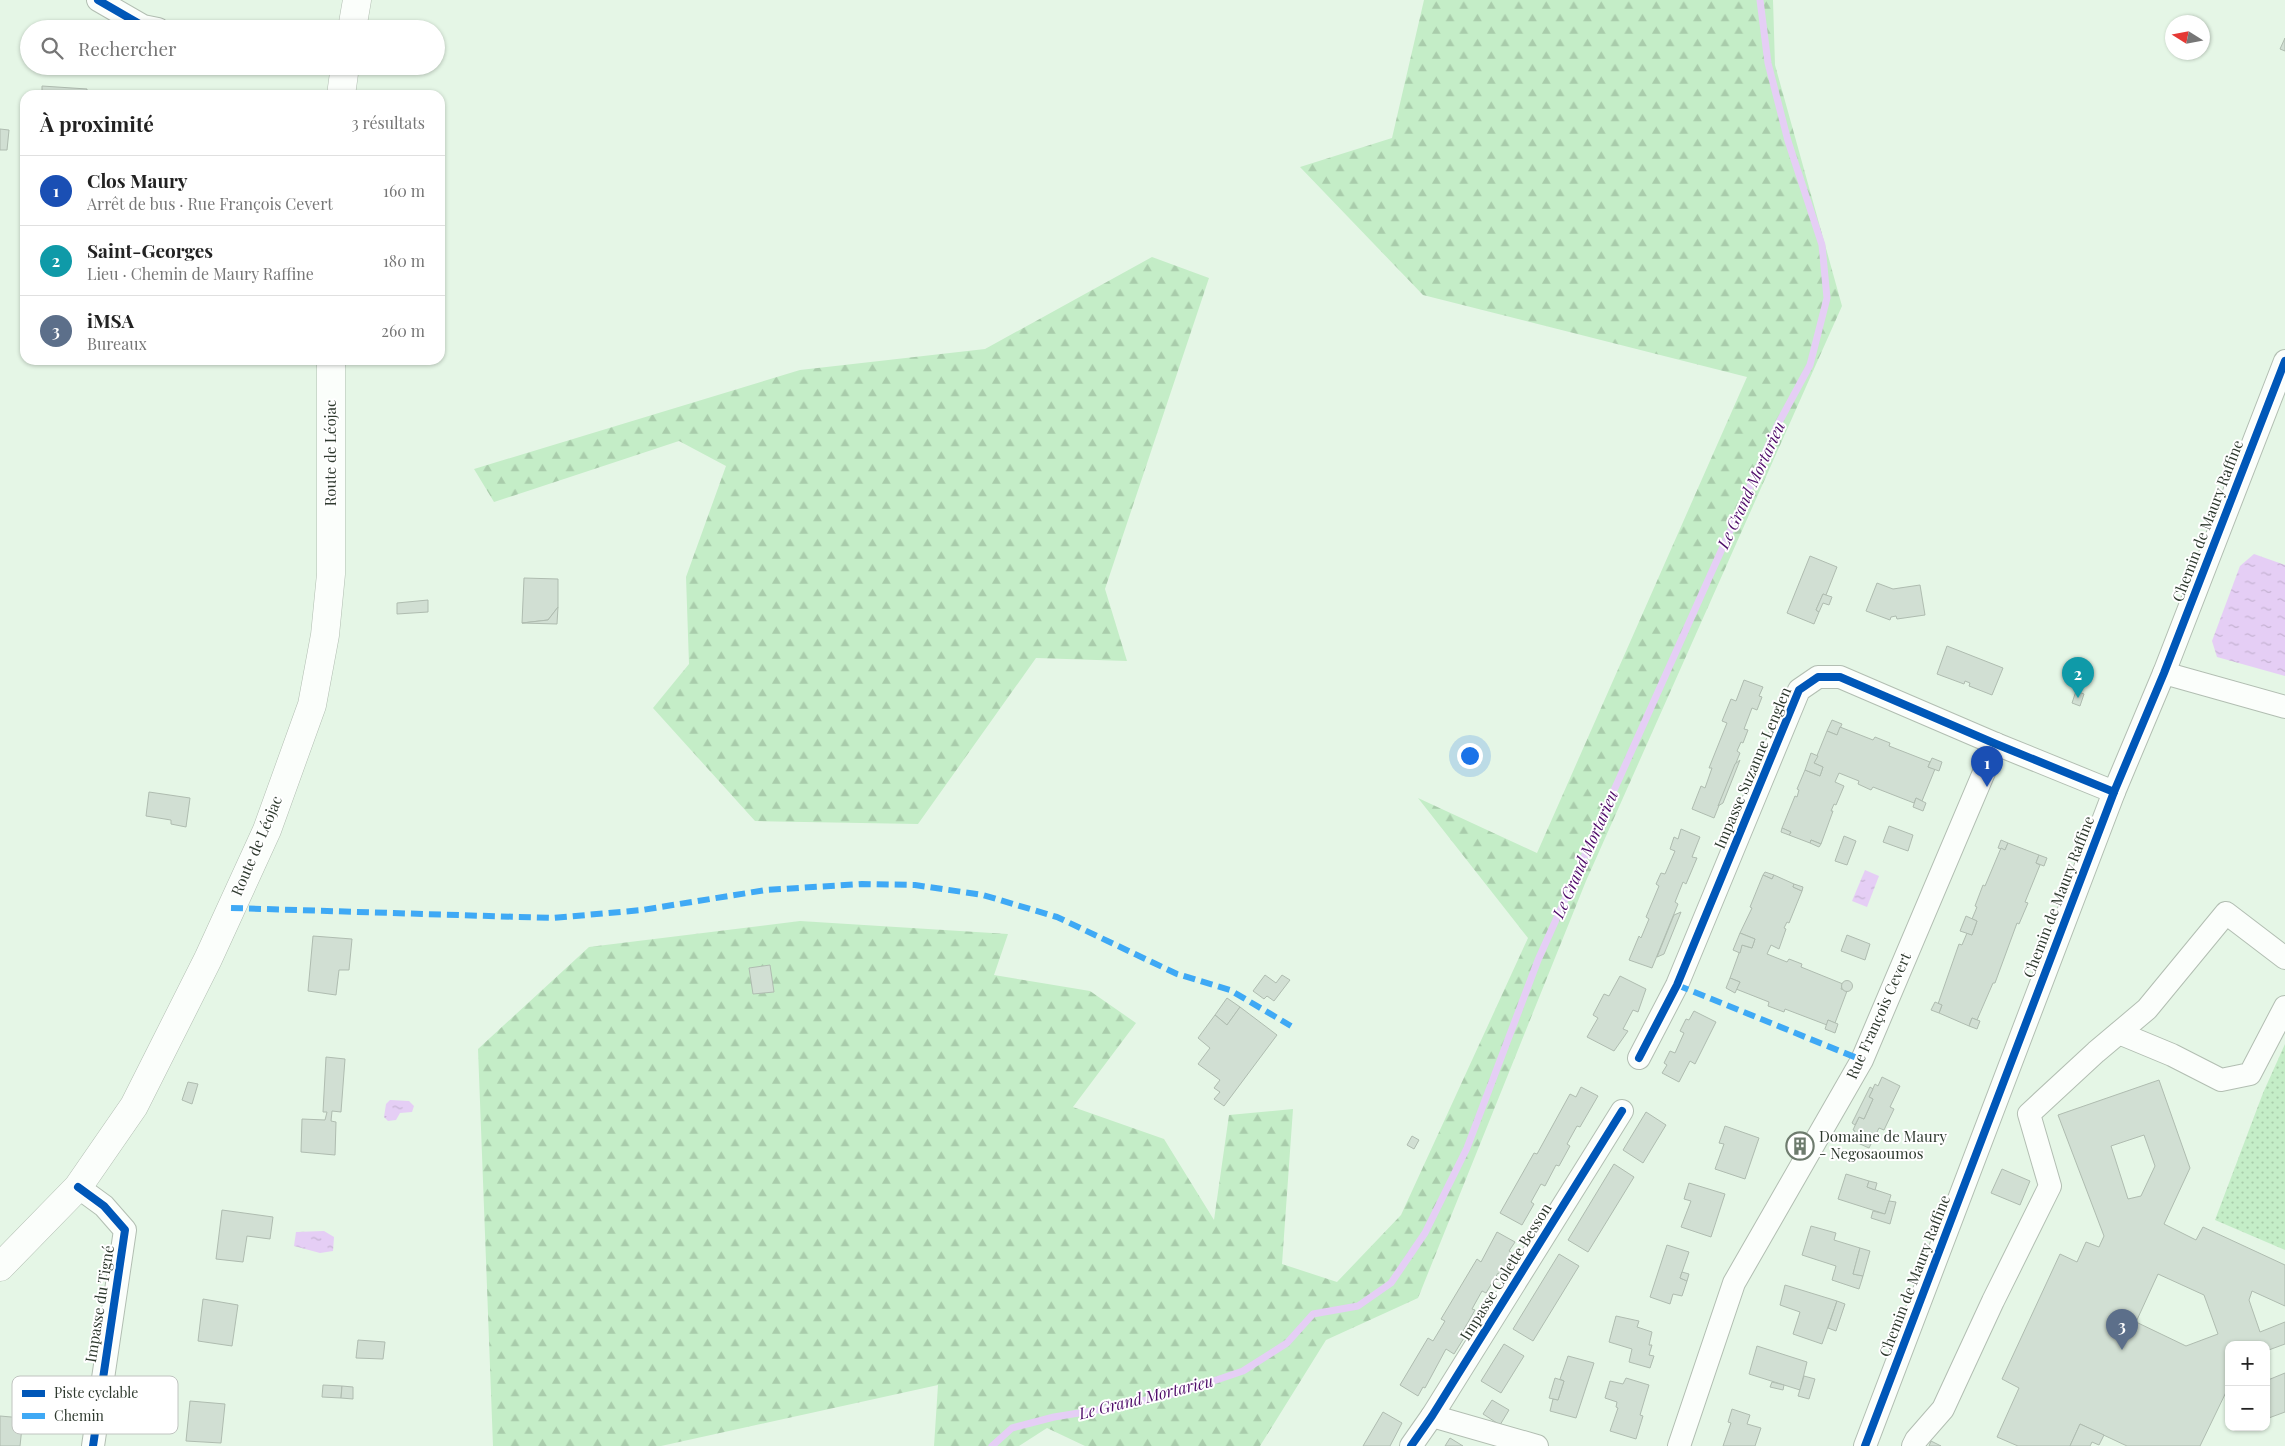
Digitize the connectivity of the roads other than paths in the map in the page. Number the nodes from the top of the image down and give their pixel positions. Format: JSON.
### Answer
{"nodes":[{"id":1,"x":98,"y":0,"type":"edge"},
{"id":2,"x":357,"y":0,"type":"edge"},
{"id":3,"x":133,"y":20,"type":"edge"},
{"id":4,"x":354,"y":20,"type":"edge"},
{"id":5,"x":344,"y":75,"type":"edge"},
{"id":6,"x":342,"y":90,"type":"edge"},
{"id":7,"x":2285,"y":361,"type":"edge"},
{"id":8,"x":331,"y":365,"type":"edge"},
{"id":9,"x":2164,"y":674,"type":"junction"},
{"id":10,"x":2285,"y":707,"type":"edge"},
{"id":11,"x":1996,"y":744,"type":"junction"},
{"id":12,"x":2114,"y":792,"type":"junction"},
{"id":13,"x":2285,"y":958,"type":"edge"},
{"id":14,"x":2285,"y":1007,"type":"edge"},
{"id":15,"x":2119,"y":1033,"type":"junction"},
{"id":16,"x":1639,"y":1058,"type":"dead end"},
{"id":17,"x":1622,"y":1111,"type":"dead end"},
{"id":18,"x":78,"y":1187,"type":"junction"},
{"id":19,"x":0,"y":1267,"type":"edge"},
{"id":20,"x":103,"y":1376,"type":"edge"},
{"id":21,"x":1432,"y":1416,"type":"junction"},
{"id":22,"x":1411,"y":1446,"type":"edge"},
{"id":23,"x":1537,"y":1446,"type":"edge"},
{"id":24,"x":1679,"y":1446,"type":"edge"},
{"id":25,"x":1865,"y":1446,"type":"edge"},
{"id":26,"x":1913,"y":1446,"type":"edge"}],
"edges":[{"from":1,"to":3,"type":"street"},
{"from":2,"to":4,"type":"main road"},
{"from":5,"to":6,"type":"main road"},
{"from":7,"to":9,"type":"street","name":"Chemin de Maury Raffine"},
{"from":8,"to":18,"type":"main road","name":"Route de Léojac"},
{"from":9,"to":10,"type":"street"},
{"from":9,"to":12,"type":"street","name":"Chemin de Maury Raffine"},
{"from":11,"to":12,"type":"street","name":"Impasse Suzanne Lenglen"},
{"from":11,"to":16,"type":"street","name":"Impasse Suzanne Lenglen"},
{"from":11,"to":24,"type":"street","name":"Rue François Cevert"},
{"from":12,"to":25,"type":"street","name":"Chemin de Maury Raffine"},
{"from":13,"to":15,"type":"street"},
{"from":14,"to":15,"type":"street"},
{"from":15,"to":26,"type":"street"},
{"from":17,"to":21,"type":"street","name":"Impasse Colette Besson"},
{"from":18,"to":19,"type":"main road","name":"Route de Léojac"},
{"from":18,"to":20,"type":"street","name":"Impasse du Tigné"},
{"from":21,"to":22,"type":"street","name":"Impasse Colette Besson"},
{"from":21,"to":23,"type":"street"}]}
